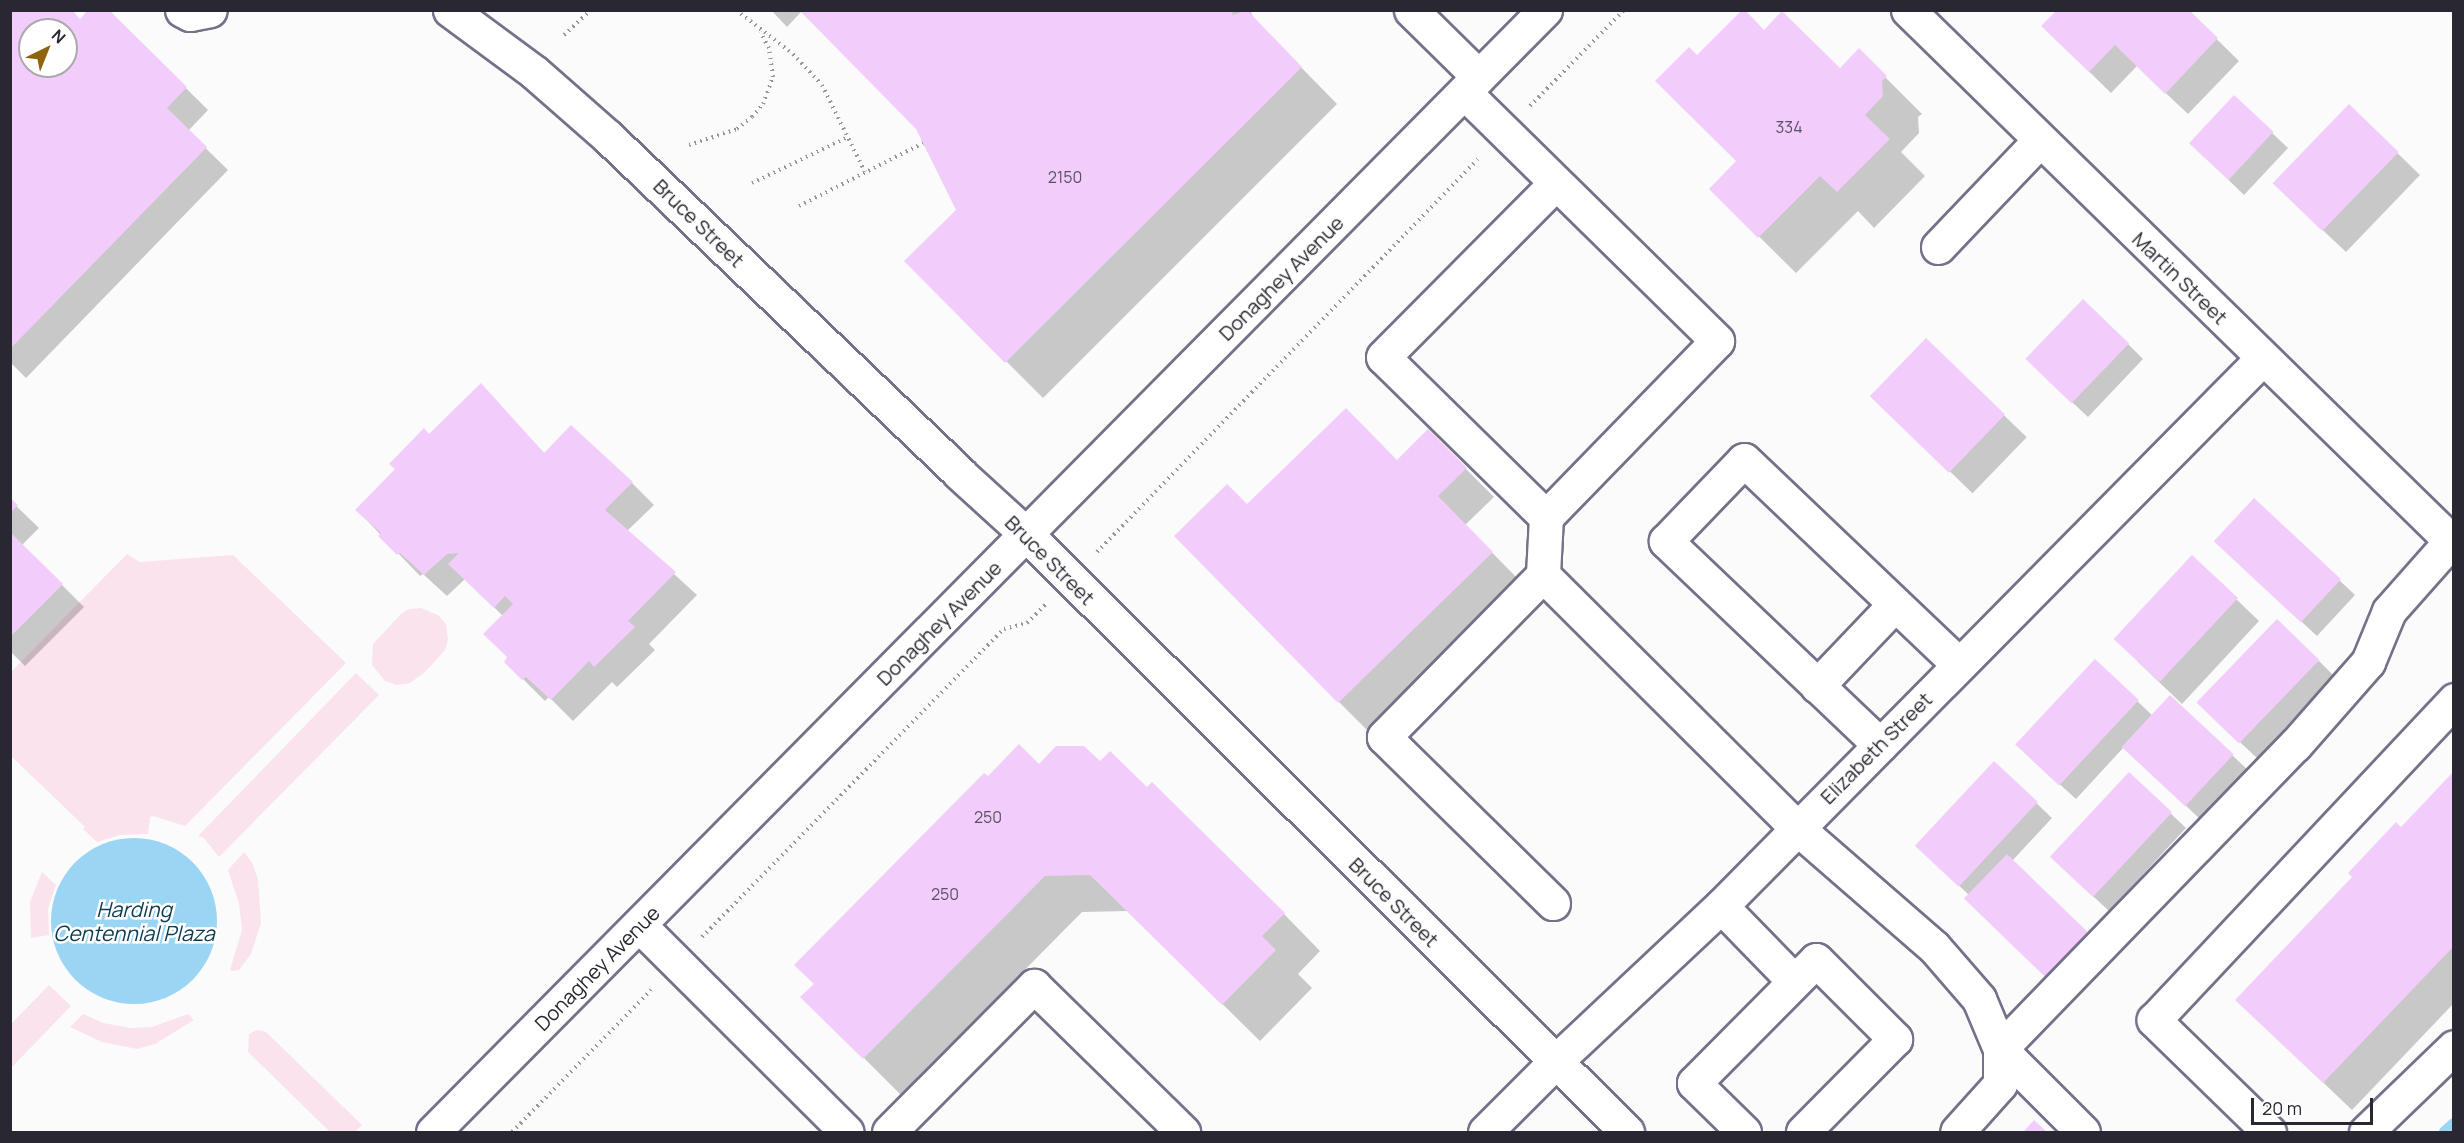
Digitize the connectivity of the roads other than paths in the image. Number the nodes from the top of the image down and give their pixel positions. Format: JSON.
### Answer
{"nodes":[{"id":1,"x":182,"y":10,"type":"edge"},
{"id":2,"x":210,"y":10,"type":"edge"},
{"id":3,"x":1411,"y":10,"type":"edge"},
{"id":4,"x":1545,"y":10,"type":"edge"},
{"id":5,"x":1908,"y":10,"type":"edge"},
{"id":6,"x":452,"y":11,"type":"edge"},
{"id":7,"x":1471,"y":85,"type":"junction"},
{"id":8,"x":2039,"y":141,"type":"junction"},
{"id":9,"x":1556,"y":183,"type":"junction"},
{"id":10,"x":1938,"y":247,"type":"dead end"},
{"id":11,"x":2262,"y":359,"type":"junction"},
{"id":12,"x":1546,"y":517,"type":"junction"},
{"id":13,"x":1026,"y":534,"type":"junction"},
{"id":14,"x":2452,"y":542,"type":"edge"},
{"id":15,"x":1543,"y":575,"type":"junction"},
{"id":16,"x":1895,"y":604,"type":"junction"},
{"id":17,"x":1959,"y":665,"type":"junction"},
{"id":18,"x":1818,"y":686,"type":"junction"},
{"id":19,"x":2454,"y":700,"type":"edge"},
{"id":20,"x":1880,"y":745,"type":"junction"},
{"id":21,"x":1797,"y":828,"type":"junction"},
{"id":22,"x":1553,"y":903,"type":"dead end"},
{"id":23,"x":1720,"y":906,"type":"junction"},
{"id":24,"x":639,"y":926,"type":"junction"},
{"id":25,"x":1794,"y":981,"type":"junction"},
{"id":26,"x":2454,"y":1047,"type":"edge"},
{"id":27,"x":2000,"y":1049,"type":"junction"},
{"id":28,"x":1555,"y":1062,"type":"junction"},
{"id":29,"x":434,"y":1132,"type":"edge"},
{"id":30,"x":848,"y":1132,"type":"edge"},
{"id":31,"x":889,"y":1132,"type":"edge"},
{"id":32,"x":1183,"y":1132,"type":"edge"},
{"id":33,"x":1485,"y":1132,"type":"edge"},
{"id":34,"x":1628,"y":1132,"type":"edge"},
{"id":35,"x":1744,"y":1132,"type":"edge"},
{"id":36,"x":1803,"y":1132,"type":"edge"},
{"id":37,"x":1957,"y":1132,"type":"edge"},
{"id":38,"x":2083,"y":1132,"type":"edge"},
{"id":39,"x":2269,"y":1132,"type":"edge"},
{"id":40,"x":2366,"y":1132,"type":"edge"}],
"edges":[{"from":1,"to":2,"type":"street"},
{"from":3,"to":7,"type":"street"},
{"from":4,"to":7,"type":"street","name":"Donaghey Avenue"},
{"from":5,"to":8,"type":"street","name":"Martin Street"},
{"from":6,"to":13,"type":"street","name":"Bruce Street"},
{"from":7,"to":9,"type":"street"},
{"from":7,"to":13,"type":"street","name":"Donaghey Avenue"},
{"from":8,"to":10,"type":"street"},
{"from":8,"to":11,"type":"street","name":"Martin Street"},
{"from":9,"to":12,"type":"street"},
{"from":9,"to":12,"type":"street"},
{"from":11,"to":14,"type":"street","name":"Martin Street"},
{"from":11,"to":17,"type":"street","name":"Elizabeth Street"},
{"from":12,"to":15,"type":"street"},
{"from":13,"to":24,"type":"street","name":"Donaghey Avenue"},
{"from":13,"to":28,"type":"street","name":"Bruce Street"},
{"from":14,"to":27,"type":"street"},
{"from":15,"to":21,"type":"street"},
{"from":15,"to":22,"type":"street"},
{"from":16,"to":17,"type":"street"},
{"from":16,"to":18,"type":"street"},
{"from":16,"to":18,"type":"street"},
{"from":17,"to":20,"type":"street","name":"Elizabeth Street"},
{"from":18,"to":20,"type":"street"},
{"from":19,"to":39,"type":"street"},
{"from":20,"to":21,"type":"street","name":"Elizabeth Street"},
{"from":21,"to":23,"type":"street","name":"Elizabeth Street"},
{"from":21,"to":27,"type":"street"},
{"from":23,"to":25,"type":"street"},
{"from":23,"to":28,"type":"street","name":"Elizabeth Street"},
{"from":24,"to":29,"type":"street","name":"Donaghey Avenue"},
{"from":24,"to":30,"type":"street"},
{"from":25,"to":35,"type":"street"},
{"from":25,"to":36,"type":"street"},
{"from":26,"to":40,"type":"street"},
{"from":27,"to":37,"type":"street"},
{"from":27,"to":38,"type":"street"},
{"from":28,"to":33,"type":"street","name":"Elizabeth Street"},
{"from":28,"to":34,"type":"street","name":"Bruce Street"},
{"from":31,"to":32,"type":"street"}]}
